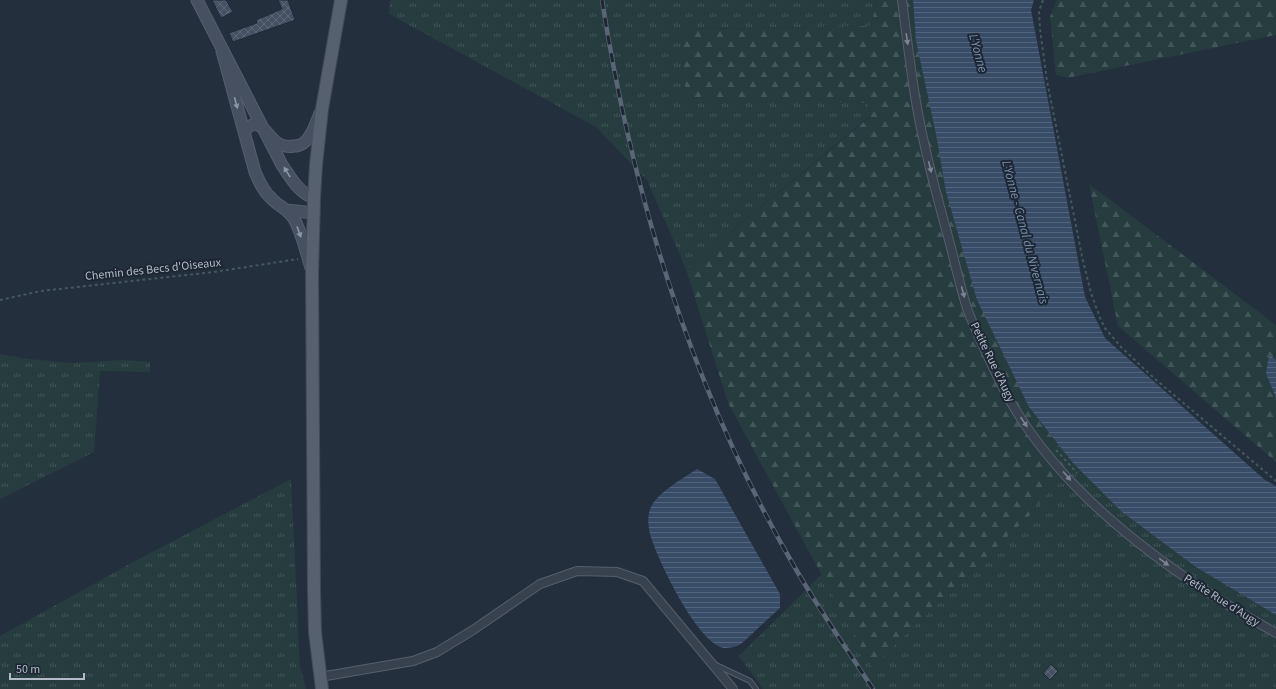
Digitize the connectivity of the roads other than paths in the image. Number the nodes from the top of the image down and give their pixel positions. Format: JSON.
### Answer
{"nodes":[{"id":1,"x":197,"y":0,"type":"edge"},
{"id":2,"x":342,"y":0,"type":"edge"},
{"id":3,"x":902,"y":0,"type":"edge"},
{"id":4,"x":222,"y":51,"type":"junction"},
{"id":5,"x":322,"y":109,"type":"junction"},
{"id":6,"x":261,"y":126,"type":"junction"},
{"id":7,"x":244,"y":131,"type":"junction"},
{"id":8,"x":314,"y":198,"type":"junction"},
{"id":9,"x":286,"y":210,"type":"junction"},
{"id":10,"x":314,"y":213,"type":"junction"},
{"id":11,"x":312,"y":274,"type":"junction"},
{"id":12,"x":1276,"y":633,"type":"edge"},
{"id":13,"x":711,"y":663,"type":"junction"},
{"id":14,"x":320,"y":677,"type":"junction"},
{"id":15,"x":322,"y":689,"type":"edge"},
{"id":16,"x":733,"y":689,"type":"edge"},
{"id":17,"x":756,"y":689,"type":"edge"}],
"edges":[{"from":1,"to":4,"type":"main road"},
{"from":2,"to":5,"type":"main road"},
{"from":3,"to":12,"type":"street","name":"Petite Rue d'Augy","one_way":true},
{"from":4,"to":6,"type":"main road"},
{"from":4,"to":7,"type":"main road","one_way":true},
{"from":5,"to":6,"type":"main road"},
{"from":5,"to":8,"type":"main road"},
{"from":6,"to":7,"type":"main road"},
{"from":8,"to":6,"type":"main road","one_way":true},
{"from":7,"to":9,"type":"main road"},
{"from":8,"to":10,"type":"main road"},
{"from":9,"to":10,"type":"main road"},
{"from":9,"to":11,"type":"main road","one_way":true},
{"from":10,"to":11,"type":"main road"},
{"from":11,"to":14,"type":"main road"},
{"from":13,"to":14,"type":"street"},
{"from":13,"to":16,"type":"street"},
{"from":13,"to":17,"type":"lane"},
{"from":14,"to":15,"type":"main road"}]}
